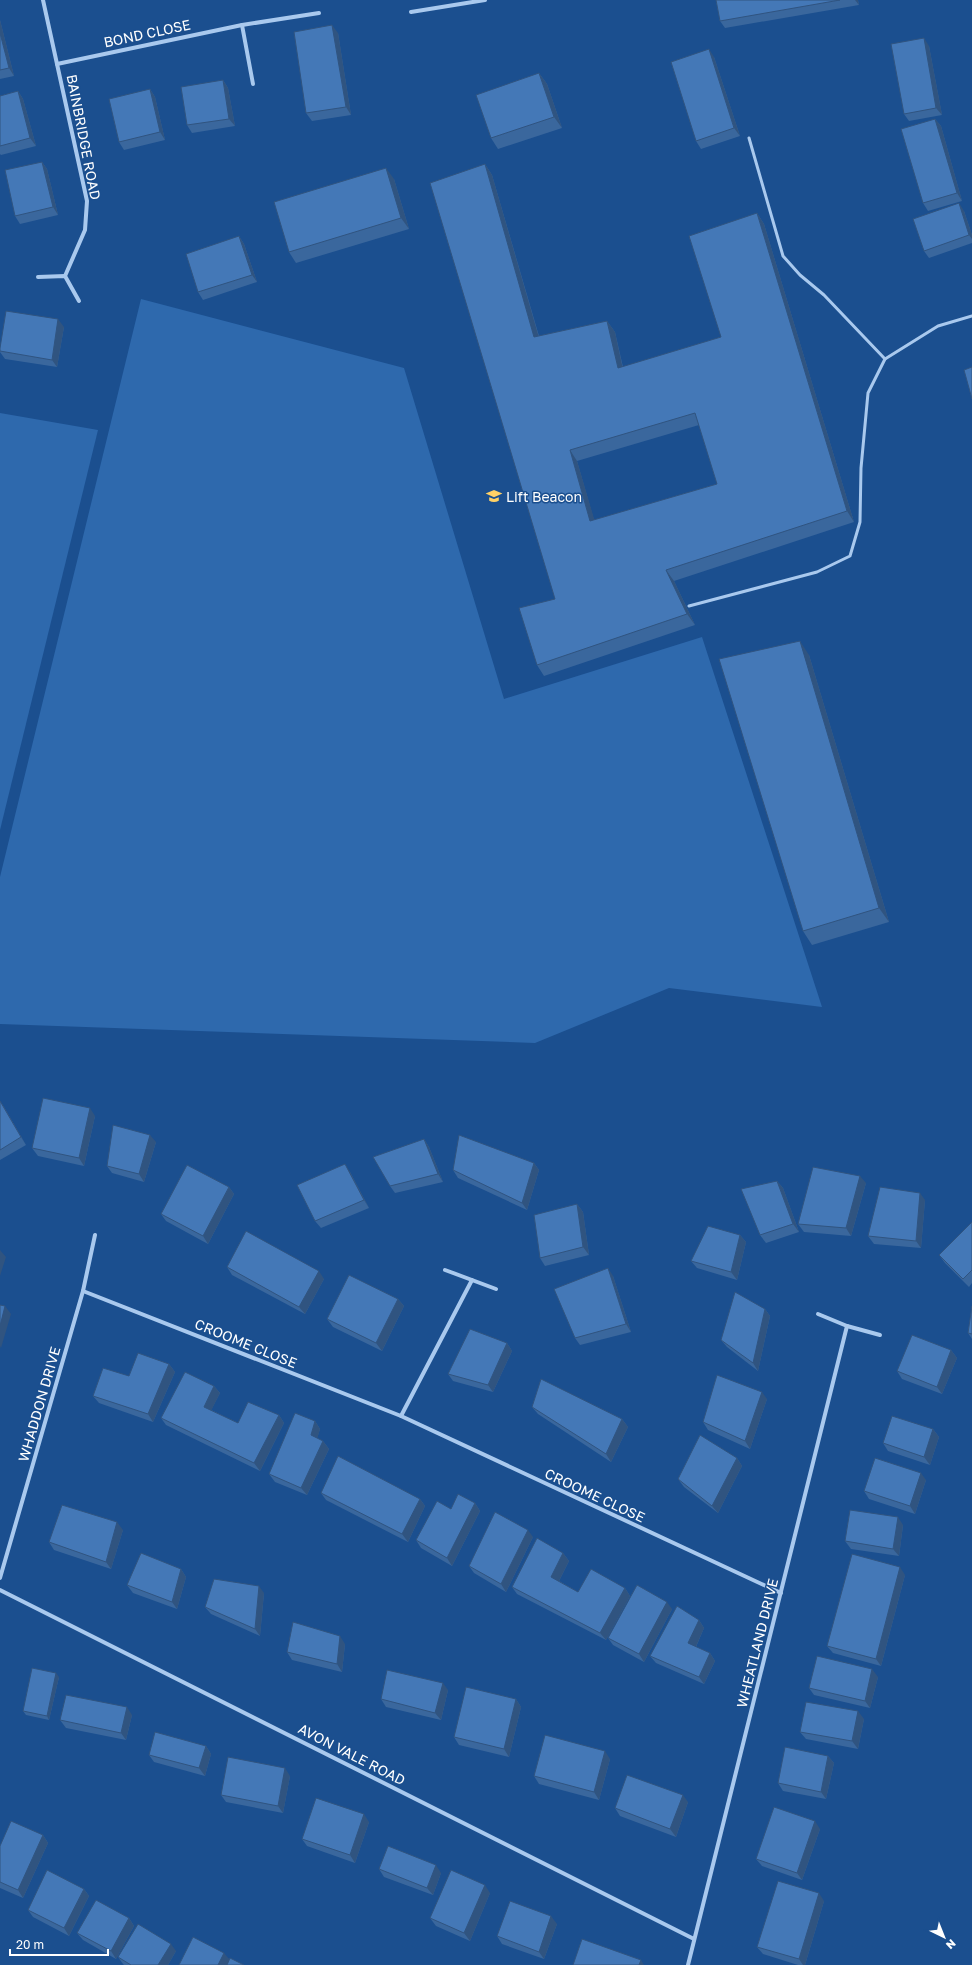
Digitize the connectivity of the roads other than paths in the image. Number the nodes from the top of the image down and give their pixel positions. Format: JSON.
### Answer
{"nodes":[{"id":1,"x":43,"y":0,"type":"edge"},
{"id":2,"x":485,"y":0,"type":"edge"},
{"id":3,"x":411,"y":12,"type":"dead end"},
{"id":4,"x":319,"y":13,"type":"dead end"},
{"id":5,"x":242,"y":25,"type":"junction"},
{"id":6,"x":57,"y":64,"type":"junction"},
{"id":7,"x":253,"y":84,"type":"dead end"},
{"id":8,"x":749,"y":138,"type":"dead end"},
{"id":9,"x":65,"y":276,"type":"junction"},
{"id":10,"x":38,"y":277,"type":"dead end"},
{"id":11,"x":79,"y":301,"type":"dead end"},
{"id":12,"x":972,"y":316,"type":"edge"},
{"id":13,"x":885,"y":359,"type":"junction"},
{"id":14,"x":689,"y":606,"type":"dead end"},
{"id":15,"x":94,"y":1235,"type":"dead end"},
{"id":16,"x":445,"y":1270,"type":"dead end"},
{"id":17,"x":472,"y":1280,"type":"junction"},
{"id":18,"x":496,"y":1289,"type":"dead end"},
{"id":19,"x":83,"y":1291,"type":"junction"},
{"id":20,"x":818,"y":1314,"type":"dead end"},
{"id":21,"x":847,"y":1326,"type":"junction"},
{"id":22,"x":880,"y":1335,"type":"dead end"},
{"id":23,"x":401,"y":1416,"type":"junction"},
{"id":24,"x":0,"y":1578,"type":"edge"},
{"id":25,"x":0,"y":1590,"type":"edge"},
{"id":26,"x":781,"y":1594,"type":"junction"},
{"id":27,"x":694,"y":1939,"type":"junction"},
{"id":28,"x":688,"y":1965,"type":"edge"}],
"edges":[{"from":1,"to":6,"type":"street","name":"BAINBRIDGE ROAD"},
{"from":2,"to":3,"type":"street"},
{"from":4,"to":5,"type":"street","name":"BOND CLOSE"},
{"from":5,"to":6,"type":"street","name":"BOND CLOSE"},
{"from":5,"to":7,"type":"street"},
{"from":6,"to":9,"type":"street","name":"BAINBRIDGE ROAD"},
{"from":8,"to":13,"type":"lane"},
{"from":9,"to":10,"type":"street"},
{"from":9,"to":11,"type":"street"},
{"from":12,"to":13,"type":"lane"},
{"from":13,"to":14,"type":"lane"},
{"from":15,"to":19,"type":"street","name":"WHADDON DRIVE"},
{"from":16,"to":17,"type":"street"},
{"from":17,"to":18,"type":"street"},
{"from":17,"to":23,"type":"street"},
{"from":19,"to":23,"type":"street","name":"CROOME CLOSE"},
{"from":19,"to":24,"type":"street","name":"WHADDON DRIVE"},
{"from":20,"to":21,"type":"street"},
{"from":21,"to":22,"type":"street"},
{"from":21,"to":26,"type":"street","name":"WHEATLAND DRIVE"},
{"from":23,"to":26,"type":"street","name":"CROOME CLOSE"},
{"from":25,"to":27,"type":"street","name":"AVON VALE ROAD"},
{"from":26,"to":27,"type":"street","name":"WHEATLAND DRIVE"},
{"from":27,"to":28,"type":"street","name":"WHEATLAND DRIVE"}]}
